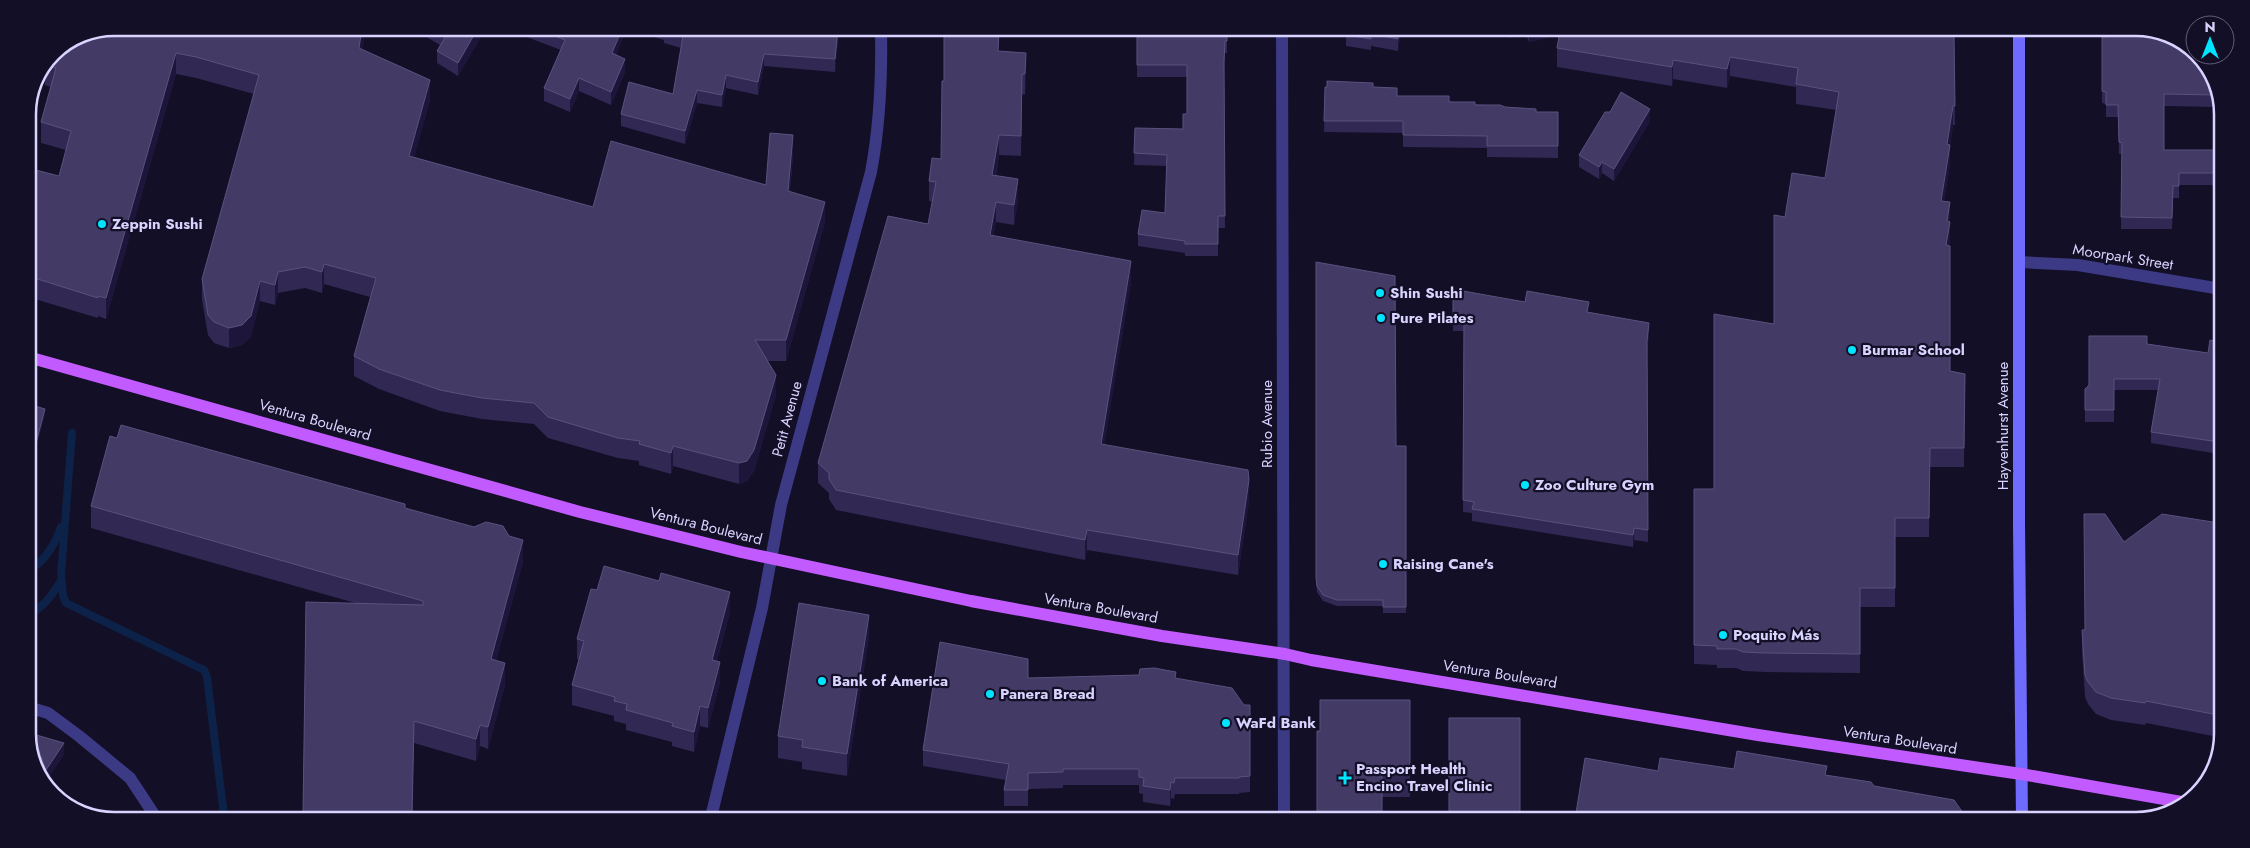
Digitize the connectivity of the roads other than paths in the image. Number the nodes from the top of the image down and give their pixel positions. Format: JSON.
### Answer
{"nodes":[{"id":1,"x":881,"y":36,"type":"edge"},
{"id":2,"x":1282,"y":36,"type":"edge"},
{"id":3,"x":2018,"y":36,"type":"edge"},
{"id":4,"x":2018,"y":262,"type":"junction"},
{"id":5,"x":2214,"y":288,"type":"edge"},
{"id":6,"x":36,"y":359,"type":"edge"},
{"id":7,"x":771,"y":559,"type":"junction"},
{"id":8,"x":1285,"y":654,"type":"junction"},
{"id":9,"x":36,"y":709,"type":"edge"},
{"id":10,"x":2021,"y":774,"type":"junction"},
{"id":11,"x":2175,"y":801,"type":"edge"},
{"id":12,"x":152,"y":812,"type":"edge"},
{"id":13,"x":712,"y":812,"type":"edge"},
{"id":14,"x":1284,"y":812,"type":"edge"},
{"id":15,"x":2022,"y":812,"type":"edge"}],
"edges":[{"from":1,"to":7,"type":"street","name":"Petit Avenue"},
{"from":2,"to":8,"type":"street","name":"Rubio Avenue"},
{"from":3,"to":4,"type":"main road","name":"Hayvenhurst Avenue"},
{"from":4,"to":5,"type":"street","name":"Moorpark Street"},
{"from":4,"to":10,"type":"main road","name":"Hayvenhurst Avenue"},
{"from":6,"to":7,"type":"main road","name":"Ventura Boulevard"},
{"from":7,"to":8,"type":"main road","name":"Ventura Boulevard"},
{"from":7,"to":13,"type":"street","name":"Petit Avenue"},
{"from":8,"to":10,"type":"main road","name":"Ventura Boulevard"},
{"from":8,"to":14,"type":"street","name":"Rubio Avenue"},
{"from":9,"to":12,"type":"street"},
{"from":10,"to":11,"type":"main road","name":"Ventura Boulevard"},
{"from":10,"to":15,"type":"main road","name":"Hayvenhurst Avenue"}]}
